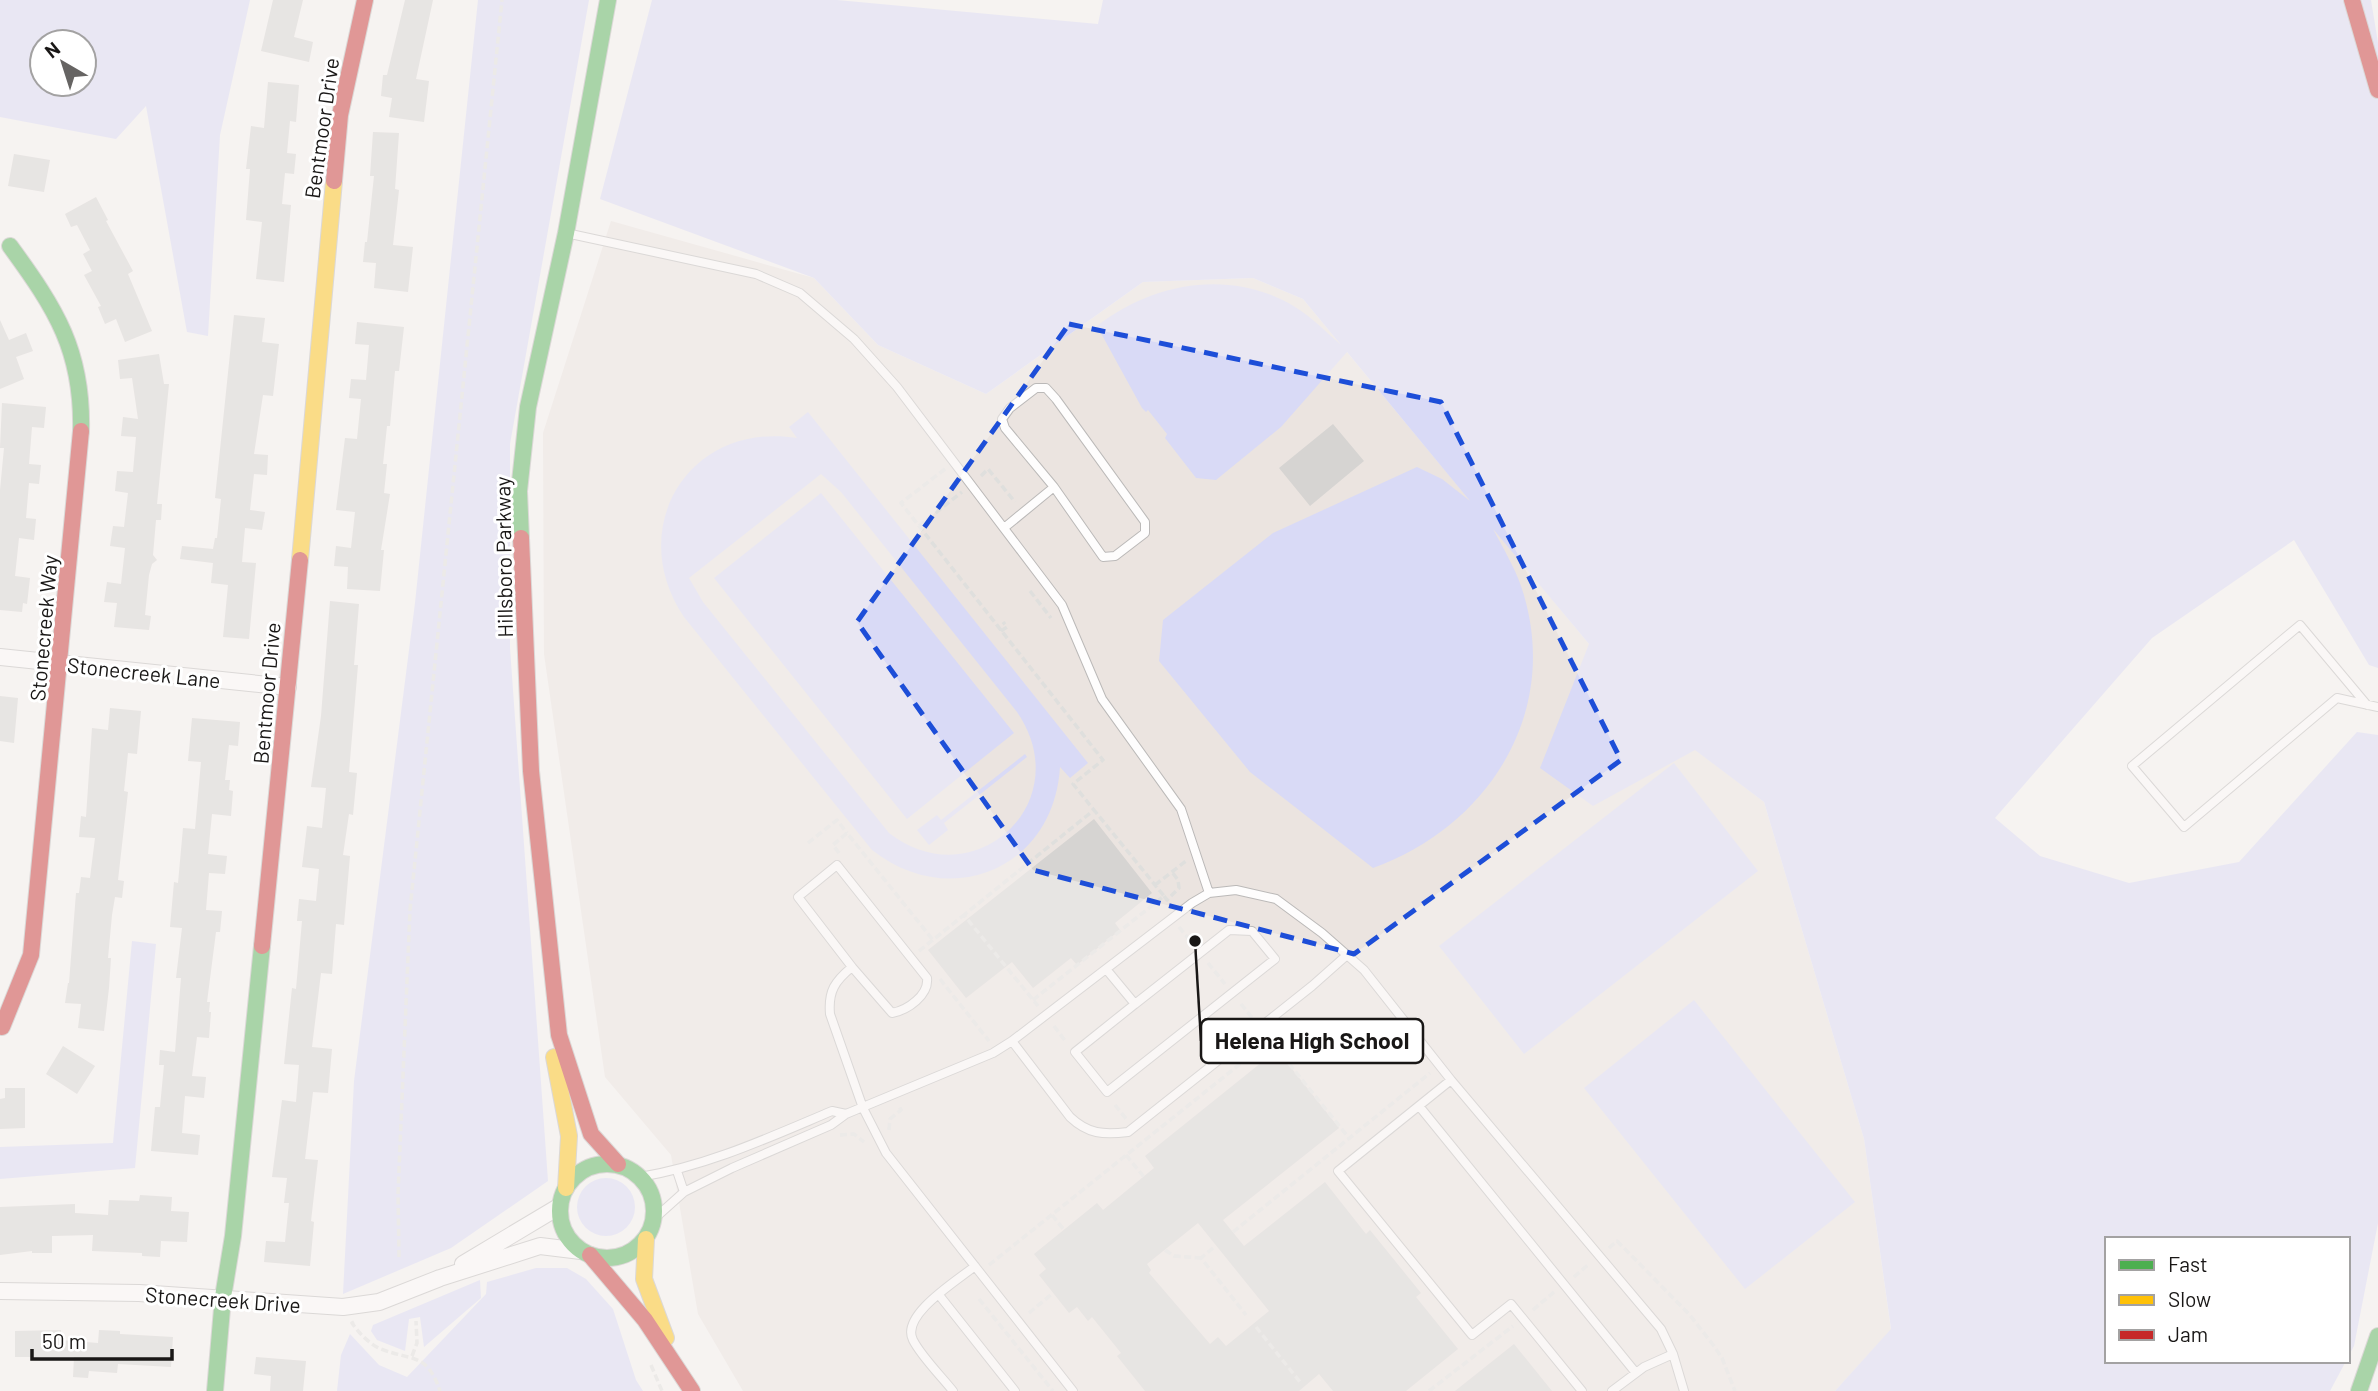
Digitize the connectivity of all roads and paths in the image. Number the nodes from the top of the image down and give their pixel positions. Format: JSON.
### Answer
{"nodes":[{"id":1,"x":365,"y":0,"type":"edge"},
{"id":2,"x":502,"y":0,"type":"edge"},
{"id":3,"x":608,"y":0,"type":"edge"},
{"id":4,"x":2352,"y":0,"type":"edge"},
{"id":5,"x":2375,"y":69,"type":"edge"},
{"id":6,"x":2378,"y":90,"type":"edge"},
{"id":7,"x":566,"y":233,"type":"junction"},
{"id":8,"x":10,"y":246,"type":"dead end"},
{"id":9,"x":954,"y":462,"type":"junction"},
{"id":10,"x":971,"y":484,"type":"junction"},
{"id":11,"x":1054,"y":486,"type":"junction"},
{"id":12,"x":1023,"y":512,"type":"junction"},
{"id":13,"x":919,"y":526,"type":"junction"},
{"id":14,"x":1004,"y":528,"type":"junction"},
{"id":15,"x":1003,"y":622,"type":"dead end"},
{"id":16,"x":1001,"y":631,"type":"junction"},
{"id":17,"x":0,"y":657,"type":"edge"},
{"id":18,"x":61,"y":664,"type":"junction"},
{"id":19,"x":288,"y":687,"type":"junction"},
{"id":20,"x":2367,"y":705,"type":"junction"},
{"id":21,"x":2378,"y":707,"type":"edge"},
{"id":22,"x":1094,"y":810,"type":"junction"},
{"id":23,"x":847,"y":833,"type":"junction"},
{"id":24,"x":808,"y":843,"type":"dead end"},
{"id":25,"x":832,"y":845,"type":"dead end"},
{"id":26,"x":1172,"y":872,"type":"dead end"},
{"id":27,"x":1209,"y":893,"type":"junction"},
{"id":28,"x":1164,"y":896,"type":"junction"},
{"id":29,"x":1158,"y":900,"type":"junction"},
{"id":30,"x":1163,"y":906,"type":"dead end"},
{"id":31,"x":964,"y":915,"type":"junction"},
{"id":32,"x":933,"y":940,"type":"junction"},
{"id":33,"x":918,"y":952,"type":"dead end"},
{"id":34,"x":1347,"y":955,"type":"junction"},
{"id":35,"x":852,"y":967,"type":"junction"},
{"id":36,"x":1106,"y":969,"type":"junction"},
{"id":37,"x":1033,"y":1000,"type":"junction"},
{"id":38,"x":1135,"y":1004,"type":"junction"},
{"id":39,"x":1038,"y":1006,"type":"dead end"},
{"id":40,"x":2,"y":1027,"type":"dead end"},
{"id":41,"x":559,"y":1035,"type":"junction"},
{"id":42,"x":1270,"y":1040,"type":"dead end"},
{"id":43,"x":1012,"y":1041,"type":"junction"},
{"id":44,"x":1440,"y":1065,"type":"junction"},
{"id":45,"x":1451,"y":1080,"type":"junction"},
{"id":46,"x":1419,"y":1106,"type":"junction"},
{"id":47,"x":863,"y":1108,"type":"junction"},
{"id":48,"x":846,"y":1114,"type":"junction"},
{"id":49,"x":829,"y":1140,"type":"dead end"},
{"id":50,"x":868,"y":1150,"type":"dead end"},
{"id":51,"x":1126,"y":1155,"type":"junction"},
{"id":52,"x":618,"y":1164,"type":"junction"},
{"id":53,"x":677,"y":1171,"type":"junction"},
{"id":54,"x":640,"y":1177,"type":"junction"},
{"id":55,"x":1144,"y":1177,"type":"dead end"},
{"id":56,"x":566,"y":1188,"type":"junction"},
{"id":57,"x":684,"y":1192,"type":"junction"},
{"id":58,"x":560,"y":1206,"type":"junction"},
{"id":59,"x":1052,"y":1215,"type":"junction"},
{"id":60,"x":654,"y":1218,"type":"junction"},
{"id":61,"x":1063,"y":1230,"type":"dead end"},
{"id":62,"x":1233,"y":1232,"type":"dead end"},
{"id":63,"x":646,"y":1238,"type":"junction"},
{"id":64,"x":1617,"y":1241,"type":"dead end"},
{"id":65,"x":1213,"y":1248,"type":"dead end"},
{"id":66,"x":1166,"y":1250,"type":"dead end"},
{"id":67,"x":585,"y":1253,"type":"junction"},
{"id":68,"x":399,"y":1257,"type":"dead end"},
{"id":69,"x":1201,"y":1258,"type":"junction"},
{"id":70,"x":989,"y":1265,"type":"dead end"},
{"id":71,"x":975,"y":1266,"type":"junction"},
{"id":72,"x":440,"y":1278,"type":"junction"},
{"id":73,"x":0,"y":1291,"type":"edge"},
{"id":74,"x":939,"y":1296,"type":"junction"},
{"id":75,"x":223,"y":1297,"type":"junction"},
{"id":76,"x":979,"y":1299,"type":"dead end"},
{"id":77,"x":1245,"y":1315,"type":"dead end"},
{"id":78,"x":416,"y":1321,"type":"dead end"},
{"id":79,"x":352,"y":1323,"type":"dead end"},
{"id":80,"x":1256,"y":1327,"type":"dead end"},
{"id":81,"x":2378,"y":1336,"type":"edge"},
{"id":82,"x":1673,"y":1354,"type":"junction"},
{"id":83,"x":412,"y":1356,"type":"junction"},
{"id":84,"x":674,"y":1360,"type":"junction"},
{"id":85,"x":1636,"y":1373,"type":"junction"},
{"id":86,"x":1300,"y":1382,"type":"dead end"},
{"id":87,"x":215,"y":1391,"type":"edge"},
{"id":88,"x":440,"y":1391,"type":"edge"},
{"id":89,"x":692,"y":1391,"type":"edge"},
{"id":90,"x":953,"y":1391,"type":"edge"},
{"id":91,"x":1015,"y":1391,"type":"edge"},
{"id":92,"x":1053,"y":1391,"type":"edge"},
{"id":93,"x":1073,"y":1391,"type":"edge"},
{"id":94,"x":1582,"y":1391,"type":"edge"},
{"id":95,"x":1612,"y":1391,"type":"edge"},
{"id":96,"x":1684,"y":1391,"type":"edge"},
{"id":97,"x":1735,"y":1391,"type":"edge"},
{"id":98,"x":2359,"y":1391,"type":"edge"}],
"edges":[{"from":1,"to":19,"type":"street","name":"Bentmoor Drive"},
{"from":2,"to":68,"type":"path"},
{"from":3,"to":7,"type":"street","name":"Hillsboro Parkway"},
{"from":4,"to":5,"type":"street"},
{"from":5,"to":6,"type":"street"},
{"from":7,"to":9,"type":"lane"},
{"from":7,"to":41,"type":"street","name":"Hillsboro Parkway"},
{"from":8,"to":18,"type":"street","name":"Stonecreek Way"},
{"from":9,"to":10,"type":"lane"},
{"from":9,"to":13,"type":"path"},
{"from":10,"to":12,"type":"path"},
{"from":10,"to":13,"type":"path"},
{"from":10,"to":14,"type":"lane"},
{"from":11,"to":11,"type":"lane"},
{"from":11,"to":12,"type":"lane"},
{"from":12,"to":14,"type":"lane"},
{"from":13,"to":16,"type":"path"},
{"from":14,"to":27,"type":"lane"},
{"from":15,"to":16,"type":"path"},
{"from":16,"to":22,"type":"path"},
{"from":17,"to":18,"type":"street","name":"Stonecreek Lane"},
{"from":18,"to":19,"type":"street","name":"Stonecreek Lane"},
{"from":18,"to":40,"type":"street","name":"Stonecreek Way"},
{"from":19,"to":75,"type":"street","name":"Bentmoor Drive"},
{"from":20,"to":20,"type":"lane"},
{"from":20,"to":21,"type":"lane"},
{"from":22,"to":28,"type":"path"},
{"from":22,"to":31,"type":"path"},
{"from":23,"to":24,"type":"path"},
{"from":23,"to":25,"type":"path"},
{"from":23,"to":32,"type":"path"},
{"from":26,"to":28,"type":"path"},
{"from":27,"to":34,"type":"lane"},
{"from":27,"to":36,"type":"lane"},
{"from":28,"to":29,"type":"path"},
{"from":29,"to":30,"type":"path"},
{"from":29,"to":37,"type":"path"},
{"from":31,"to":32,"type":"path"},
{"from":31,"to":37,"type":"path"},
{"from":32,"to":33,"type":"path"},
{"from":34,"to":43,"type":"lane"},
{"from":34,"to":44,"type":"lane"},
{"from":35,"to":35,"type":"lane"},
{"from":35,"to":47,"type":"lane"},
{"from":36,"to":38,"type":"lane"},
{"from":36,"to":43,"type":"lane"},
{"from":37,"to":39,"type":"path"},
{"from":38,"to":38,"type":"lane"},
{"from":41,"to":52,"type":"street","name":"Hillsboro Parkway"},
{"from":41,"to":56,"type":"street","name":"Hillsboro Parkway"},
{"from":42,"to":51,"type":"path"},
{"from":43,"to":47,"type":"lane"},
{"from":44,"to":45,"type":"lane"},
{"from":44,"to":62,"type":"path"},
{"from":45,"to":46,"type":"lane"},
{"from":45,"to":82,"type":"lane"},
{"from":46,"to":85,"type":"lane"},
{"from":46,"to":94,"type":"lane"},
{"from":47,"to":48,"type":"lane"},
{"from":47,"to":71,"type":"lane"},
{"from":48,"to":53,"type":"lane"},
{"from":48,"to":57,"type":"lane"},
{"from":49,"to":50,"type":"path"},
{"from":51,"to":55,"type":"path"},
{"from":51,"to":59,"type":"path"},
{"from":52,"to":54,"type":"street"},
{"from":52,"to":56,"type":"street"},
{"from":53,"to":54,"type":"lane"},
{"from":53,"to":57,"type":"lane"},
{"from":54,"to":60,"type":"street"},
{"from":56,"to":58,"type":"street"},
{"from":57,"to":60,"type":"lane"},
{"from":58,"to":67,"type":"street"},
{"from":58,"to":72,"type":"street","name":"Stonecreek Drive"},
{"from":59,"to":61,"type":"path"},
{"from":59,"to":70,"type":"path"},
{"from":60,"to":63,"type":"street"},
{"from":63,"to":67,"type":"street"},
{"from":63,"to":84,"type":"street"},
{"from":64,"to":97,"type":"path"},
{"from":65,"to":69,"type":"path"},
{"from":66,"to":69,"type":"path"},
{"from":67,"to":72,"type":"street","name":"Stonecreek Drive"},
{"from":67,"to":84,"type":"street"},
{"from":69,"to":77,"type":"path"},
{"from":71,"to":74,"type":"lane"},
{"from":71,"to":93,"type":"lane"},
{"from":72,"to":75,"type":"street","name":"Stonecreek Drive"},
{"from":73,"to":75,"type":"street","name":"Stonecreek Drive"},
{"from":74,"to":90,"type":"lane"},
{"from":74,"to":91,"type":"lane"},
{"from":75,"to":87,"type":"street","name":"Bentmoor Drive"},
{"from":76,"to":92,"type":"path"},
{"from":78,"to":83,"type":"path"},
{"from":79,"to":83,"type":"path"},
{"from":80,"to":86,"type":"path"},
{"from":81,"to":98,"type":"street"},
{"from":82,"to":85,"type":"lane"},
{"from":82,"to":96,"type":"lane"},
{"from":83,"to":88,"type":"path"},
{"from":84,"to":89,"type":"street"},
{"from":85,"to":95,"type":"lane"}]}
